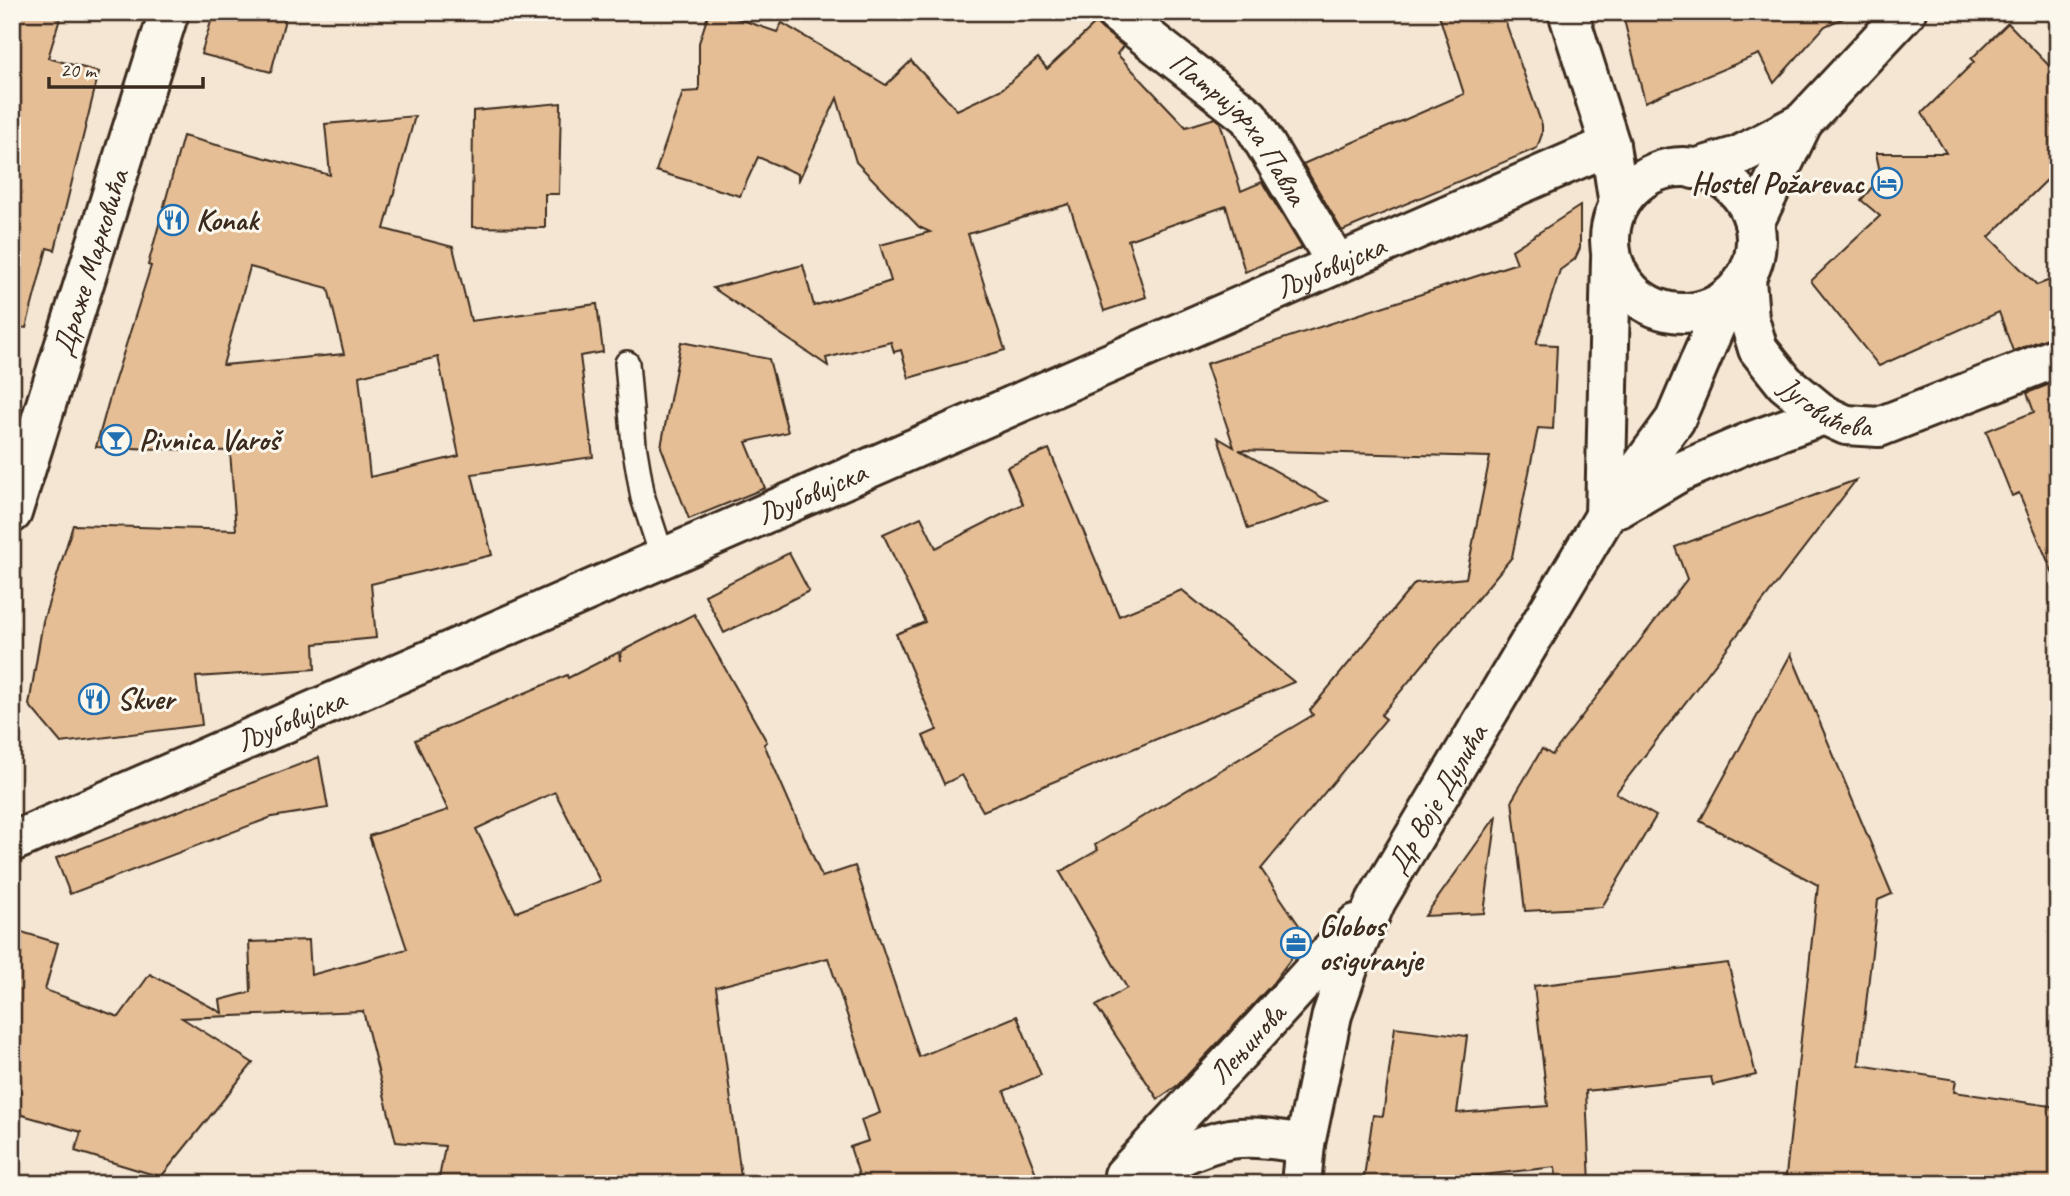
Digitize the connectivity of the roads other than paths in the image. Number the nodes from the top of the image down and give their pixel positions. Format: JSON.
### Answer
{"nodes":[{"id":1,"x":169,"y":12,"type":"edge"},
{"id":2,"x":1115,"y":12,"type":"edge"},
{"id":3,"x":1568,"y":12,"type":"edge"},
{"id":4,"x":1906,"y":12,"type":"edge"},
{"id":5,"x":1803,"y":122,"type":"junction"},
{"id":6,"x":1609,"y":145,"type":"junction"},
{"id":7,"x":1680,"y":169,"type":"junction"},
{"id":8,"x":1619,"y":205,"type":"junction"},
{"id":9,"x":1754,"y":223,"type":"junction"},
{"id":10,"x":1611,"y":257,"type":"junction"},
{"id":11,"x":1337,"y":264,"type":"junction"},
{"id":12,"x":1737,"y":288,"type":"junction"},
{"id":13,"x":2058,"y":357,"type":"edge"},
{"id":14,"x":627,"y":363,"type":"dead end"},
{"id":15,"x":1824,"y":415,"type":"junction"},
{"id":16,"x":12,"y":513,"type":"edge"},
{"id":17,"x":1605,"y":516,"type":"junction"},
{"id":18,"x":663,"y":559,"type":"junction"},
{"id":19,"x":12,"y":842,"type":"edge"},
{"id":20,"x":1376,"y":901,"type":"junction"},
{"id":21,"x":1305,"y":1144,"type":"junction"},
{"id":22,"x":1115,"y":1184,"type":"edge"},
{"id":23,"x":1123,"y":1184,"type":"edge"},
{"id":24,"x":1301,"y":1184,"type":"edge"}],
"edges":[{"from":1,"to":16,"type":"main road","name":"Драже Марковића"},
{"from":2,"to":11,"type":"main road","name":"Патријарха Павла"},
{"from":3,"to":6,"type":"main road"},
{"from":4,"to":5,"type":"main road"},
{"from":5,"to":7,"type":"main road"},
{"from":5,"to":9,"type":"main road"},
{"from":6,"to":7,"type":"main road"},
{"from":6,"to":8,"type":"main road"},
{"from":6,"to":11,"type":"main road","name":"Љубовијска"},
{"from":7,"to":8,"type":"main road"},
{"from":7,"to":9,"type":"main road"},
{"from":8,"to":10,"type":"main road"},
{"from":9,"to":12,"type":"main road"},
{"from":10,"to":12,"type":"main road"},
{"from":10,"to":17,"type":"main road","name":"Др Воје Дулића"},
{"from":11,"to":18,"type":"main road","name":"Љубовијска"},
{"from":12,"to":15,"type":"main road","name":"Југовићева"},
{"from":12,"to":17,"type":"main road","name":"Др Воје Дулића"},
{"from":13,"to":15,"type":"main road","name":"Југовићева"},
{"from":14,"to":18,"type":"lane"},
{"from":15,"to":17,"type":"main road"},
{"from":17,"to":20,"type":"main road","name":"Др Воје Дулића"},
{"from":18,"to":19,"type":"main road","name":"Љубовијска"},
{"from":20,"to":21,"type":"main road","name":"Др Воје Дулића"},
{"from":20,"to":22,"type":"main road","name":"Лењинова"},
{"from":21,"to":23,"type":"main road"},
{"from":21,"to":24,"type":"main road","name":"Др Воје Дулића"}]}
